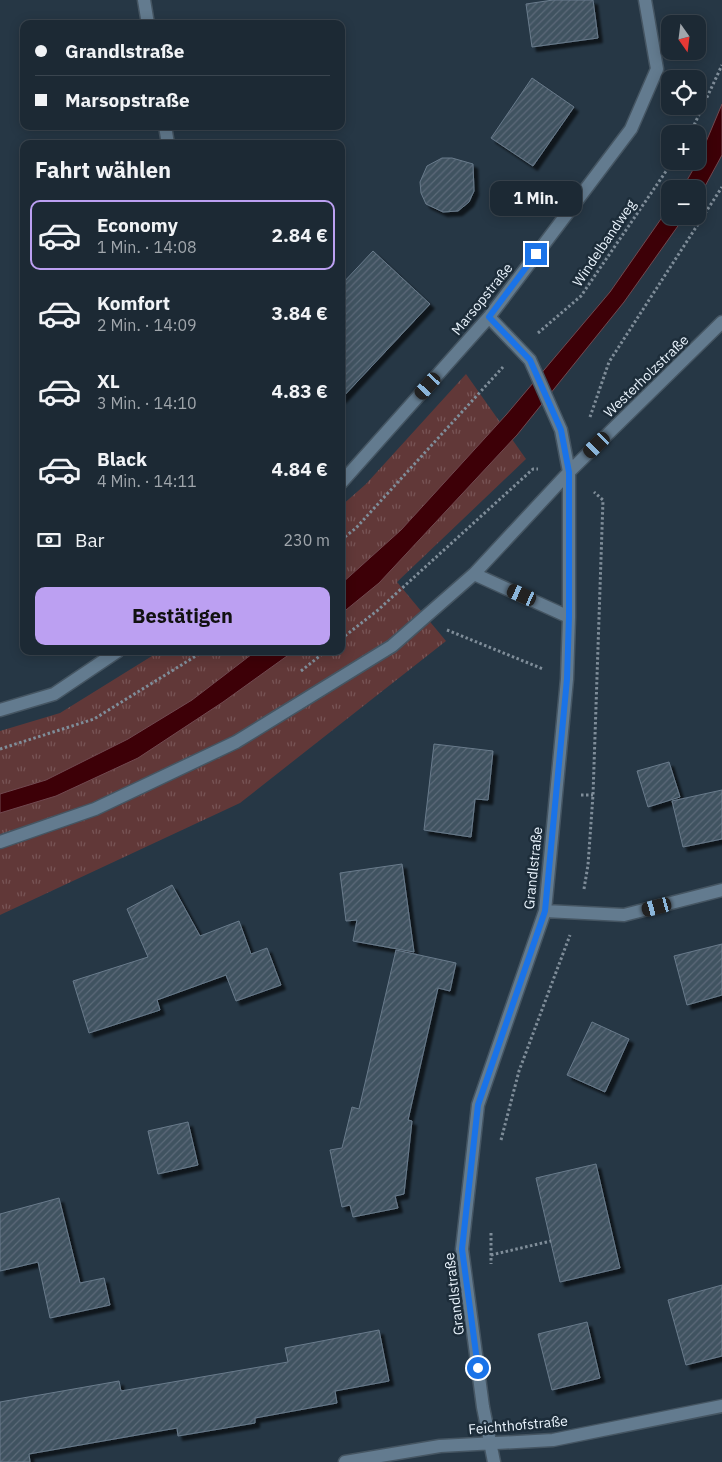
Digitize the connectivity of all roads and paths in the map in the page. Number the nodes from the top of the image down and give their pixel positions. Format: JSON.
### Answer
{"nodes":[{"id":1,"x":144,"y":0,"type":"edge"},
{"id":2,"x":645,"y":0,"type":"edge"},
{"id":3,"x":147,"y":20,"type":"edge"},
{"id":4,"x":722,"y":65,"type":"edge"},
{"id":5,"x":694,"y":125,"type":"edge"},
{"id":6,"x":667,"y":170,"type":"edge"},
{"id":7,"x":722,"y":187,"type":"edge"},
{"id":8,"x":489,"y":317,"type":"junction"},
{"id":9,"x":722,"y":322,"type":"edge"},
{"id":10,"x":521,"y":348,"type":"junction"},
{"id":11,"x":590,"y":417,"type":"dead end"},
{"id":12,"x":569,"y":472,"type":"junction"},
{"id":13,"x":345,"y":478,"type":"edge"},
{"id":14,"x":345,"y":537,"type":"edge"},
{"id":15,"x":474,"y":574,"type":"junction"},
{"id":16,"x":436,"y":607,"type":"junction"},
{"id":17,"x":569,"y":617,"type":"junction"},
{"id":18,"x":345,"y":636,"type":"edge"},
{"id":19,"x":112,"y":655,"type":"edge"},
{"id":20,"x":197,"y":655,"type":"edge"},
{"id":21,"x":567,"y":679,"type":"junction"},
{"id":22,"x":0,"y":710,"type":"edge"},
{"id":23,"x":0,"y":749,"type":"edge"},
{"id":24,"x":0,"y":842,"type":"edge"},
{"id":25,"x":722,"y":890,"type":"edge"},
{"id":26,"x":545,"y":911,"type":"junction"},
{"id":27,"x":550,"y":1242,"type":"dead end"},
{"id":28,"x":491,"y":1255,"type":"dead end"},
{"id":29,"x":722,"y":1406,"type":"edge"},
{"id":30,"x":490,"y":1444,"type":"junction"},
{"id":31,"x":345,"y":1462,"type":"edge"},
{"id":32,"x":494,"y":1462,"type":"edge"}],
"edges":[{"from":1,"to":3,"type":"street"},
{"from":2,"to":8,"type":"street","name":"Marsopstraße"},
{"from":4,"to":5,"type":"path"},
{"from":6,"to":10,"type":"path","name":"Windelbandweg"},
{"from":7,"to":11,"type":"path"},
{"from":8,"to":10,"type":"street","name":"Grandlstraße"},
{"from":8,"to":13,"type":"street","name":"Marsopstraße"},
{"from":9,"to":12,"type":"street","name":"Westerholzstraße"},
{"from":10,"to":12,"type":"street","name":"Grandlstraße"},
{"from":10,"to":14,"type":"path","name":"Windelbandweg"},
{"from":12,"to":15,"type":"street","name":"Westerholzstraße"},
{"from":12,"to":17,"type":"street","name":"Grandlstraße"},
{"from":12,"to":18,"type":"path"},
{"from":15,"to":16,"type":"street","name":"Westerholzstraße"},
{"from":15,"to":17,"type":"street"},
{"from":16,"to":21,"type":"path"},
{"from":16,"to":24,"type":"street","name":"Westerholzstraße"},
{"from":17,"to":21,"type":"street","name":"Grandlstraße"},
{"from":19,"to":22,"type":"street"},
{"from":20,"to":23,"type":"path"},
{"from":21,"to":26,"type":"street","name":"Grandlstraße"},
{"from":25,"to":26,"type":"street"},
{"from":26,"to":30,"type":"street","name":"Grandlstraße"},
{"from":27,"to":28,"type":"path"},
{"from":29,"to":30,"type":"street","name":"Feichthofstraße"},
{"from":30,"to":31,"type":"street","name":"Feichthofstraße"},
{"from":30,"to":32,"type":"street","name":"Grandlstraße"}]}
